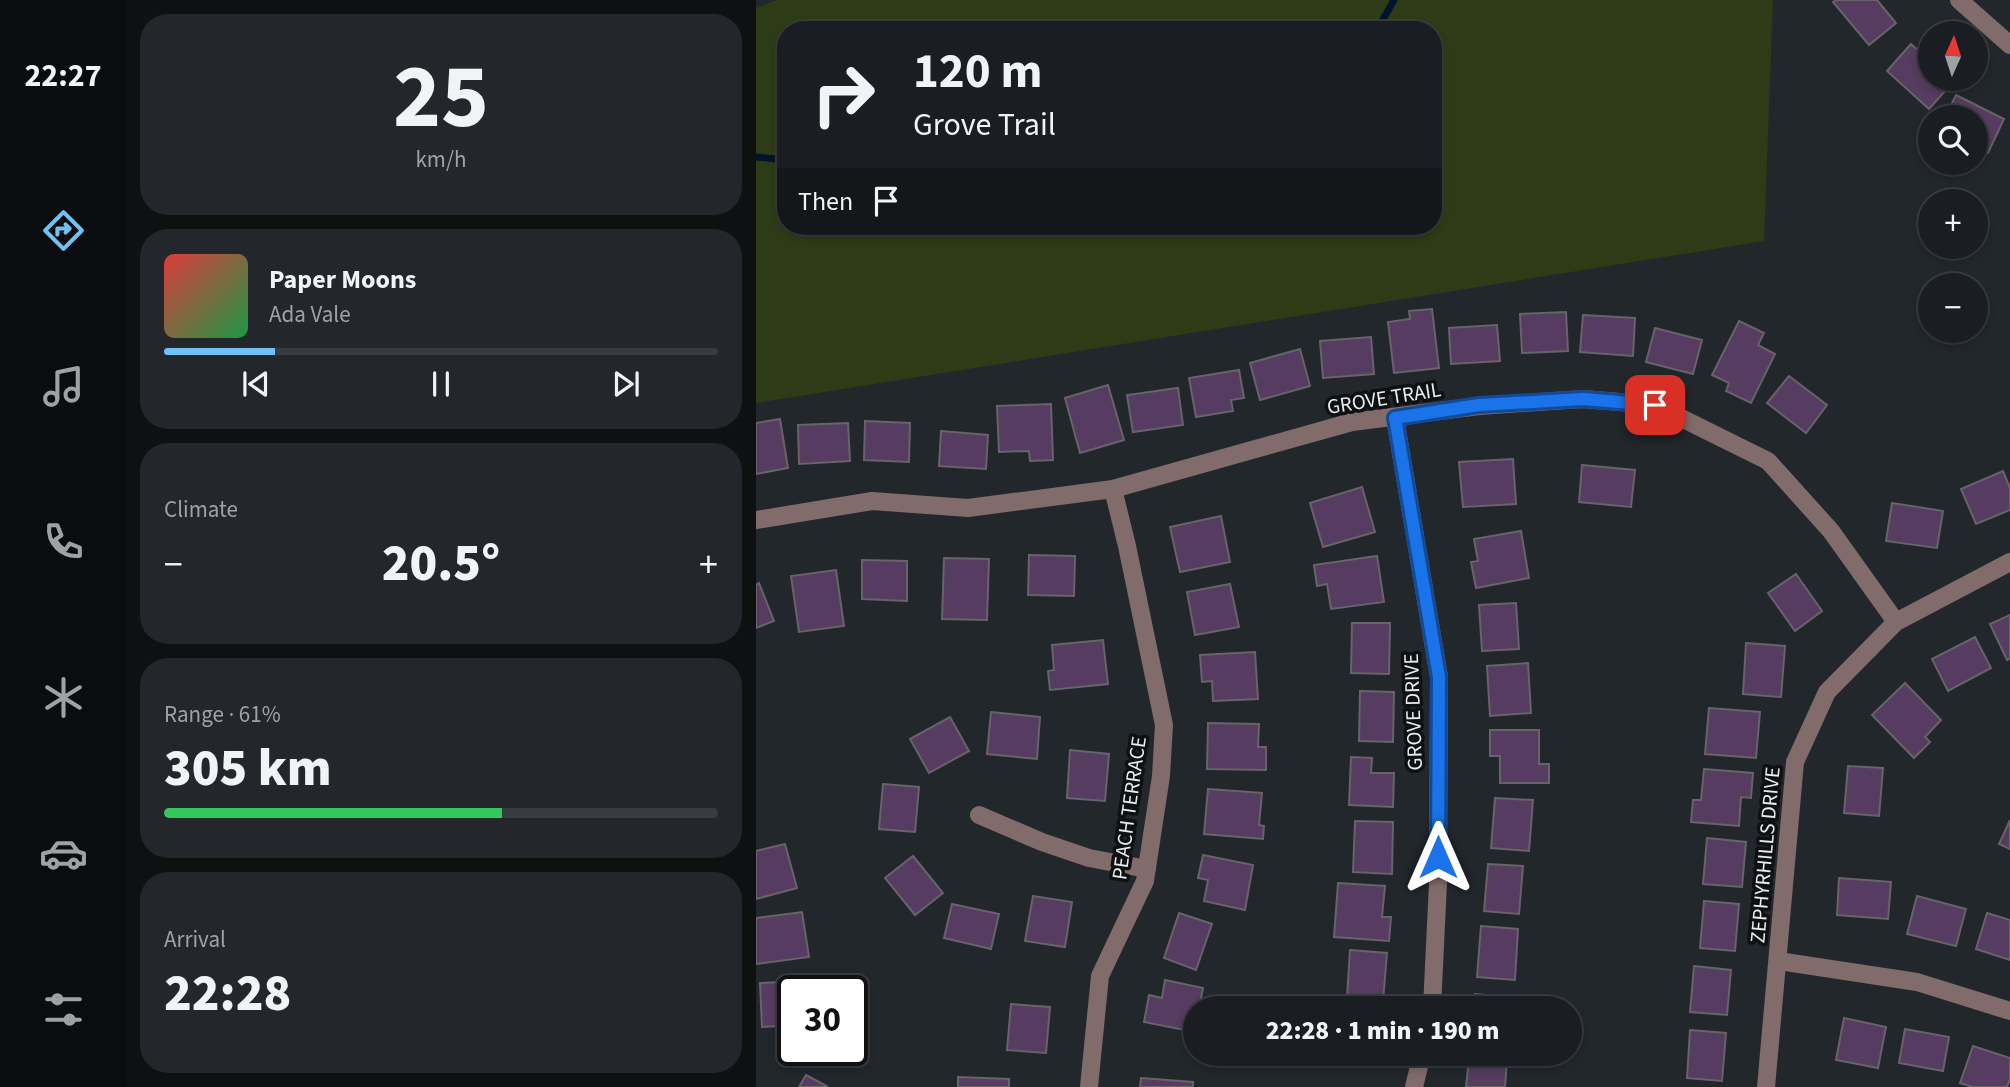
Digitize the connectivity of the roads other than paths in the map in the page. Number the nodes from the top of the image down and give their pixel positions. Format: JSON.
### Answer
{"nodes":[{"id":1,"x":1959,"y":0,"type":"edge"},
{"id":2,"x":2010,"y":45,"type":"edge"},
{"id":3,"x":1395,"y":418,"type":"junction"},
{"id":4,"x":1112,"y":489,"type":"junction"},
{"id":5,"x":756,"y":520,"type":"edge"},
{"id":6,"x":2010,"y":562,"type":"edge"},
{"id":7,"x":1896,"y":622,"type":"junction"},
{"id":8,"x":979,"y":815,"type":"dead end"},
{"id":9,"x":1147,"y":869,"type":"junction"},
{"id":10,"x":1779,"y":961,"type":"junction"},
{"id":11,"x":1433,"y":996,"type":"edge"},
{"id":12,"x":2010,"y":1011,"type":"edge"},
{"id":13,"x":1419,"y":1066,"type":"edge"},
{"id":14,"x":1089,"y":1087,"type":"edge"},
{"id":15,"x":1414,"y":1087,"type":"edge"},
{"id":16,"x":1766,"y":1087,"type":"edge"}],
"edges":[{"from":1,"to":2,"type":"street"},
{"from":3,"to":4,"type":"street","name":"GROVE TRAIL"},
{"from":3,"to":7,"type":"street","name":"GROVE TRAIL"},
{"from":3,"to":11,"type":"street","name":"GROVE DRIVE"},
{"from":4,"to":5,"type":"street","name":"GROVE TRAIL"},
{"from":4,"to":9,"type":"street","name":"PEACH TERRACE"},
{"from":6,"to":7,"type":"street","name":"ZEPHYRHILLS DRIVE"},
{"from":7,"to":10,"type":"street","name":"ZEPHYRHILLS DRIVE"},
{"from":8,"to":9,"type":"street"},
{"from":9,"to":14,"type":"street","name":"PEACH TERRACE"},
{"from":10,"to":12,"type":"street"},
{"from":10,"to":16,"type":"street","name":"ZEPHYRHILLS DRIVE"},
{"from":13,"to":15,"type":"street"}]}
